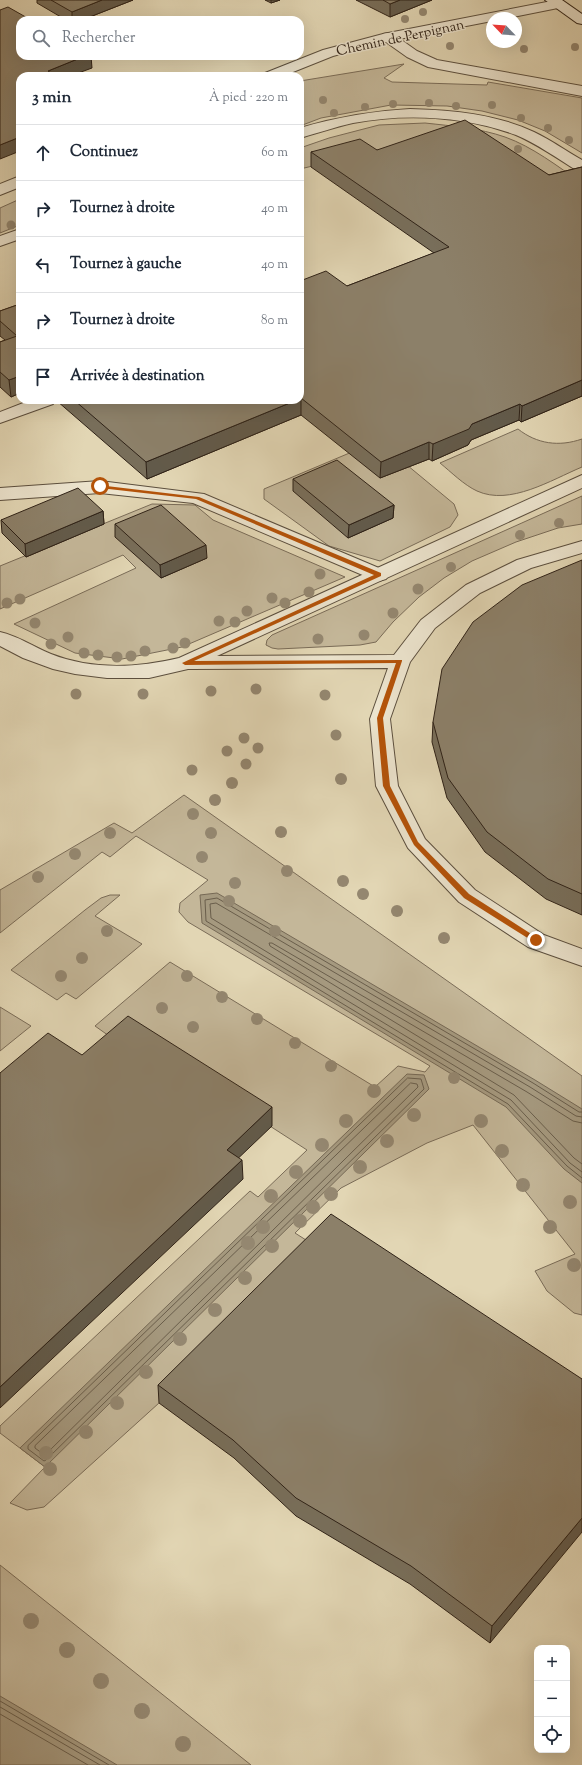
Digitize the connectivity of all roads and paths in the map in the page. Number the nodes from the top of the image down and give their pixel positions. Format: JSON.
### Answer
{"nodes":[{"id":1,"x":555,"y":2,"type":"edge"},
{"id":2,"x":582,"y":20,"type":"edge"},
{"id":3,"x":388,"y":38,"type":"junction"},
{"id":4,"x":280,"y":72,"type":"edge"},
{"id":5,"x":582,"y":91,"type":"edge"},
{"id":6,"x":304,"y":132,"type":"edge"},
{"id":7,"x":582,"y":167,"type":"edge"},
{"id":8,"x":16,"y":183,"type":"edge"},
{"id":9,"x":0,"y":190,"type":"edge"},
{"id":10,"x":16,"y":235,"type":"edge"},
{"id":11,"x":0,"y":241,"type":"edge"},
{"id":12,"x":37,"y":404,"type":"edge"},
{"id":13,"x":0,"y":418,"type":"edge"},
{"id":14,"x":582,"y":481,"type":"edge"},
{"id":15,"x":0,"y":494,"type":"edge"},
{"id":16,"x":582,"y":547,"type":"edge"},
{"id":17,"x":379,"y":575,"type":"junction"},
{"id":18,"x":0,"y":638,"type":"edge"},
{"id":19,"x":400,"y":661,"type":"junction"},
{"id":20,"x":185,"y":663,"type":"junction"},
{"id":21,"x":582,"y":958,"type":"edge"}],
"edges":[{"from":1,"to":2,"type":"street"},
{"from":1,"to":3,"type":"street","name":"Chemin de Perpignan"},
{"from":3,"to":4,"type":"street","name":"Chemin de Perpignan"},
{"from":3,"to":5,"type":"street"},
{"from":6,"to":7,"type":"street"},
{"from":8,"to":9,"type":"street"},
{"from":10,"to":11,"type":"street"},
{"from":12,"to":13,"type":"street"},
{"from":14,"to":17,"type":"street"},
{"from":15,"to":17,"type":"street"},
{"from":16,"to":19,"type":"street"},
{"from":17,"to":20,"type":"street"},
{"from":18,"to":20,"type":"street"},
{"from":19,"to":20,"type":"street"},
{"from":19,"to":21,"type":"street"}]}
